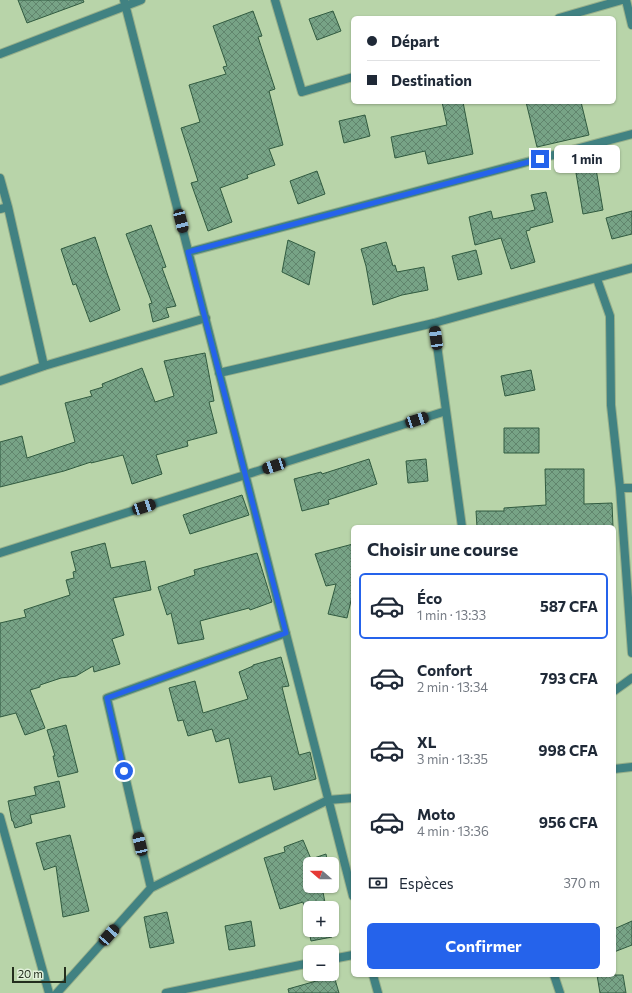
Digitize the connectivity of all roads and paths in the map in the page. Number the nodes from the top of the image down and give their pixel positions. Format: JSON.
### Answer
{"nodes":[{"id":1,"x":142,"y":0,"type":"edge"},
{"id":2,"x":275,"y":0,"type":"edge"},
{"id":3,"x":622,"y":0,"type":"edge"},
{"id":4,"x":626,"y":0,"type":"edge"},
{"id":5,"x":125,"y":2,"type":"edge"},
{"id":6,"x":566,"y":16,"type":"edge"},
{"id":7,"x":632,"y":25,"type":"edge"},
{"id":8,"x":0,"y":54,"type":"edge"},
{"id":9,"x":351,"y":79,"type":"edge"},
{"id":10,"x":632,"y":134,"type":"edge"},
{"id":11,"x":0,"y":178,"type":"edge"},
{"id":12,"x":4,"y":208,"type":"edge"},
{"id":13,"x":188,"y":252,"type":"junction"},
{"id":14,"x":632,"y":268,"type":"edge"},
{"id":15,"x":597,"y":279,"type":"junction"},
{"id":16,"x":206,"y":318,"type":"junction"},
{"id":17,"x":434,"y":323,"type":"junction"},
{"id":18,"x":44,"y":366,"type":"junction"},
{"id":19,"x":220,"y":373,"type":"junction"},
{"id":20,"x":0,"y":381,"type":"edge"},
{"id":21,"x":446,"y":411,"type":"junction"},
{"id":22,"x":245,"y":475,"type":"junction"},
{"id":23,"x":620,"y":488,"type":"junction"},
{"id":24,"x":632,"y":488,"type":"edge"},
{"id":25,"x":462,"y":525,"type":"edge"},
{"id":26,"x":0,"y":553,"type":"edge"},
{"id":27,"x":286,"y":633,"type":"junction"},
{"id":28,"x":632,"y":653,"type":"edge"},
{"id":29,"x":632,"y":678,"type":"edge"},
{"id":30,"x":616,"y":690,"type":"edge"},
{"id":31,"x":632,"y":767,"type":"edge"},
{"id":32,"x":616,"y":769,"type":"edge"},
{"id":33,"x":351,"y":798,"type":"edge"},
{"id":34,"x":328,"y":800,"type":"junction"},
{"id":35,"x":0,"y":817,"type":"edge"},
{"id":36,"x":351,"y":882,"type":"edge"},
{"id":37,"x":151,"y":888,"type":"junction"},
{"id":38,"x":351,"y":955,"type":"edge"},
{"id":39,"x":339,"y":958,"type":"edge"},
{"id":40,"x":303,"y":965,"type":"edge"},
{"id":41,"x":374,"y":977,"type":"edge"},
{"id":42,"x":555,"y":977,"type":"edge"},
{"id":43,"x":49,"y":993,"type":"edge"},
{"id":44,"x":57,"y":993,"type":"edge"},
{"id":45,"x":166,"y":993,"type":"edge"},
{"id":46,"x":378,"y":993,"type":"edge"},
{"id":47,"x":560,"y":993,"type":"edge"}],
"edges":[{"from":1,"to":5,"type":"street"},
{"from":2,"to":9,"type":"street"},
{"from":3,"to":6,"type":"street"},
{"from":4,"to":7,"type":"street"},
{"from":5,"to":8,"type":"street"},
{"from":5,"to":13,"type":"street"},
{"from":10,"to":13,"type":"street"},
{"from":11,"to":12,"type":"street"},
{"from":12,"to":18,"type":"street"},
{"from":13,"to":16,"type":"street"},
{"from":14,"to":15,"type":"street"},
{"from":15,"to":17,"type":"street"},
{"from":15,"to":23,"type":"street"},
{"from":16,"to":18,"type":"street"},
{"from":16,"to":19,"type":"street"},
{"from":17,"to":19,"type":"street"},
{"from":17,"to":21,"type":"street"},
{"from":18,"to":20,"type":"street"},
{"from":19,"to":22,"type":"street"},
{"from":21,"to":22,"type":"street"},
{"from":21,"to":25,"type":"street"},
{"from":22,"to":26,"type":"street"},
{"from":22,"to":27,"type":"street"},
{"from":23,"to":24,"type":"street"},
{"from":23,"to":28,"type":"street"},
{"from":27,"to":34,"type":"street"},
{"from":27,"to":37,"type":"street"},
{"from":29,"to":30,"type":"street"},
{"from":31,"to":32,"type":"street"},
{"from":33,"to":34,"type":"street"},
{"from":34,"to":36,"type":"street"},
{"from":34,"to":37,"type":"street"},
{"from":35,"to":43,"type":"street"},
{"from":37,"to":44,"type":"street"},
{"from":38,"to":39,"type":"street"},
{"from":40,"to":45,"type":"street"},
{"from":41,"to":46,"type":"street"},
{"from":42,"to":47,"type":"street"}]}
